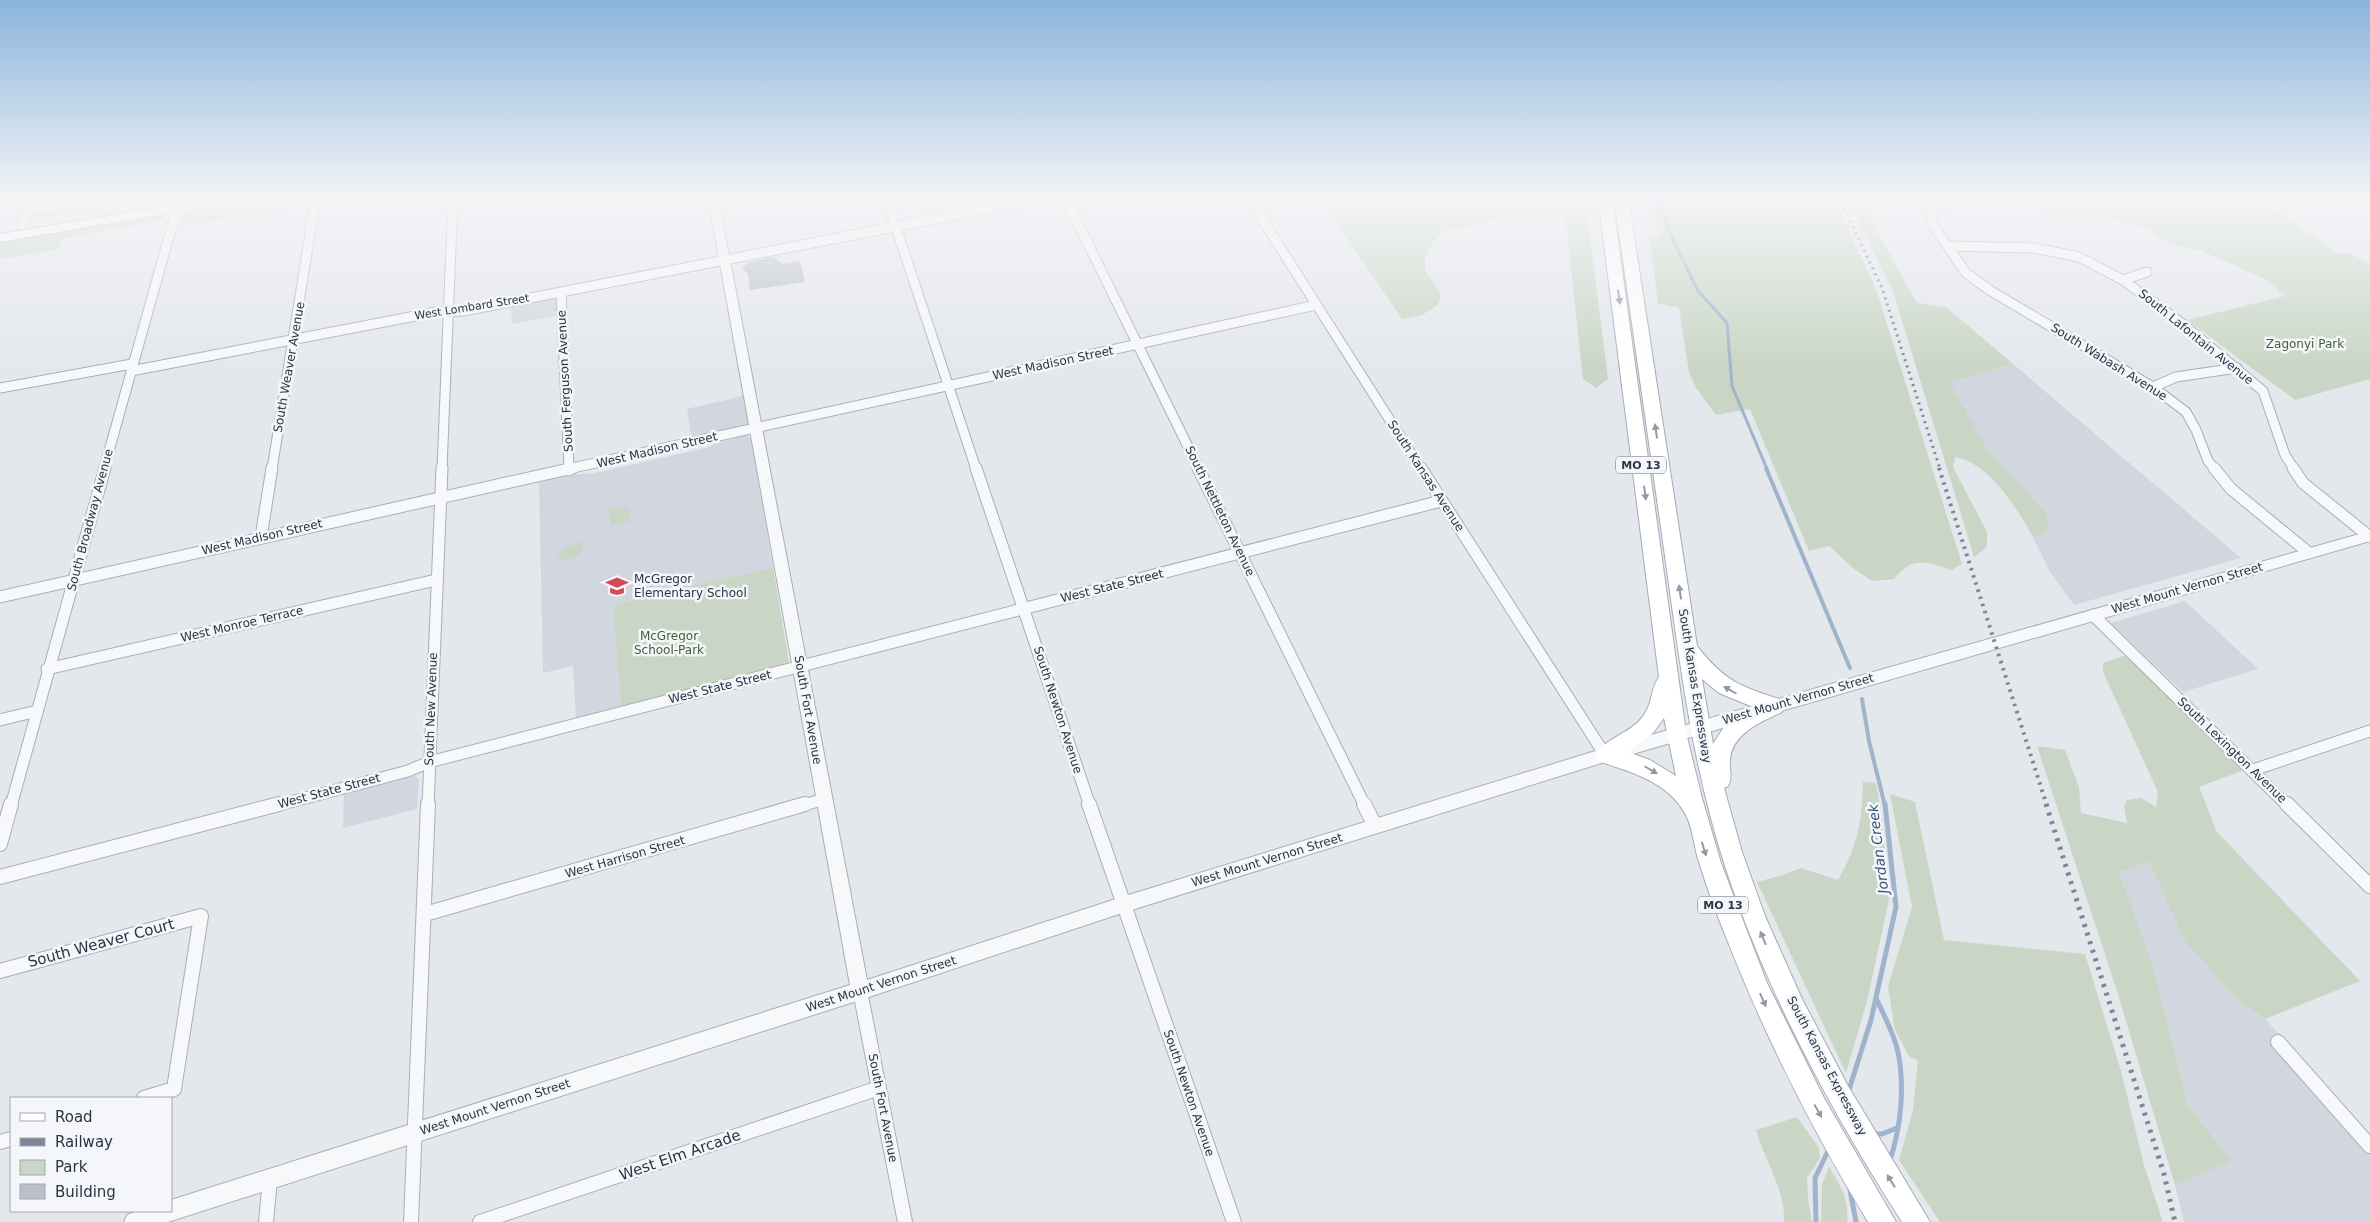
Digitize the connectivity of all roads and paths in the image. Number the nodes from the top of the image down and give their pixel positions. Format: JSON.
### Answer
{"nodes":[{"id":1,"x":165,"y":254,"type":"edge"},
{"id":2,"x":307,"y":254,"type":"edge"},
{"id":3,"x":452,"y":254,"type":"edge"},
{"id":4,"x":725,"y":254,"type":"edge"},
{"id":5,"x":756,"y":254,"type":"edge"},
{"id":6,"x":905,"y":254,"type":"edge"},
{"id":7,"x":1093,"y":254,"type":"edge"},
{"id":8,"x":1284,"y":254,"type":"edge"},
{"id":9,"x":1613,"y":254,"type":"edge"},
{"id":10,"x":1629,"y":254,"type":"edge"},
{"id":11,"x":1954,"y":254,"type":"edge"},
{"id":12,"x":2064,"y":254,"type":"edge"},
{"id":13,"x":726,"y":260,"type":"junction"},
{"id":14,"x":2148,"y":272,"type":"dead end"},
{"id":15,"x":2123,"y":280,"type":"junction"},
{"id":16,"x":561,"y":292,"type":"junction"},
{"id":17,"x":1316,"y":305,"type":"junction"},
{"id":18,"x":450,"y":312,"type":"junction"},
{"id":19,"x":293,"y":340,"type":"junction"},
{"id":20,"x":1138,"y":344,"type":"junction"},
{"id":21,"x":131,"y":367,"type":"junction"},
{"id":22,"x":2237,"y":368,"type":"junction"},
{"id":23,"x":947,"y":386,"type":"junction"},
{"id":24,"x":2153,"y":387,"type":"junction"},
{"id":25,"x":0,"y":388,"type":"edge"},
{"id":26,"x":756,"y":428,"type":"junction"},
{"id":27,"x":569,"y":470,"type":"junction"},
{"id":28,"x":440,"y":498,"type":"junction"},
{"id":29,"x":1441,"y":501,"type":"junction"},
{"id":30,"x":261,"y":537,"type":"junction"},
{"id":31,"x":2370,"y":537,"type":"edge"},
{"id":32,"x":1241,"y":553,"type":"junction"},
{"id":33,"x":2309,"y":554,"type":"junction"},
{"id":34,"x":436,"y":580,"type":"junction"},
{"id":35,"x":74,"y":581,"type":"junction"},
{"id":36,"x":0,"y":597,"type":"edge"},
{"id":37,"x":1024,"y":608,"type":"junction"},
{"id":38,"x":2093,"y":615,"type":"junction"},
{"id":39,"x":1688,"y":648,"type":"junction"},
{"id":40,"x":1667,"y":660,"type":"junction"},
{"id":41,"x":800,"y":667,"type":"junction"},
{"id":42,"x":47,"y":669,"type":"junction"},
{"id":43,"x":1776,"y":706,"type":"junction"},
{"id":44,"x":36,"y":711,"type":"junction"},
{"id":45,"x":0,"y":720,"type":"edge"},
{"id":46,"x":1699,"y":727,"type":"junction"},
{"id":47,"x":2370,"y":731,"type":"edge"},
{"id":48,"x":1676,"y":734,"type":"junction"},
{"id":49,"x":1605,"y":755,"type":"junction"},
{"id":50,"x":429,"y":762,"type":"junction"},
{"id":51,"x":2253,"y":770,"type":"junction"},
{"id":52,"x":824,"y":799,"type":"junction"},
{"id":53,"x":1694,"y":810,"type":"junction"},
{"id":54,"x":1375,"y":826,"type":"junction"},
{"id":55,"x":0,"y":844,"type":"edge"},
{"id":56,"x":1731,"y":849,"type":"junction"},
{"id":57,"x":0,"y":877,"type":"edge"},
{"id":58,"x":2370,"y":886,"type":"edge"},
{"id":59,"x":1122,"y":905,"type":"junction"},
{"id":60,"x":425,"y":914,"type":"junction"},
{"id":61,"x":0,"y":971,"type":"edge"},
{"id":62,"x":860,"y":991,"type":"junction"},
{"id":63,"x":2278,"y":1042,"type":"dead end"},
{"id":64,"x":879,"y":1088,"type":"junction"},
{"id":65,"x":147,"y":1097,"type":"edge"},
{"id":66,"x":413,"y":1134,"type":"junction"},
{"id":67,"x":2370,"y":1146,"type":"edge"},
{"id":68,"x":270,"y":1178,"type":"junction"},
{"id":69,"x":172,"y":1209,"type":"edge"},
{"id":70,"x":164,"y":1212,"type":"edge"},
{"id":71,"x":134,"y":1222,"type":"edge"},
{"id":72,"x":266,"y":1222,"type":"edge"},
{"id":73,"x":411,"y":1222,"type":"edge"},
{"id":74,"x":480,"y":1222,"type":"edge"},
{"id":75,"x":905,"y":1222,"type":"edge"},
{"id":76,"x":1234,"y":1222,"type":"edge"},
{"id":77,"x":1883,"y":1222,"type":"edge"},
{"id":78,"x":1917,"y":1222,"type":"edge"}],
"edges":[{"from":1,"to":21,"type":"street","name":"South Broadway Avenue"},
{"from":2,"to":19,"type":"street","name":"South Weaver Avenue"},
{"from":3,"to":18,"type":"street","name":"South New Avenue"},
{"from":4,"to":13,"type":"street","name":"South Fort Avenue"},
{"from":5,"to":13,"type":"street","name":"West Lombard Street"},
{"from":6,"to":23,"type":"street","name":"South Newton Avenue"},
{"from":7,"to":20,"type":"street","name":"South Nettleton Avenue"},
{"from":8,"to":17,"type":"street","name":"South Kansas Avenue"},
{"from":9,"to":40,"type":"main road","name":"South Kansas Expressway","number":"MO 13","one_way":true},
{"from":39,"to":10,"type":"main road","name":"South Kansas Expressway","number":"MO 13","one_way":true},
{"from":11,"to":24,"type":"street","name":"South Wabash Avenue"},
{"from":12,"to":15,"type":"street","name":"South Lafontain Avenue"},
{"from":13,"to":16,"type":"street","name":"West Lombard Street"},
{"from":13,"to":26,"type":"street","name":"South Fort Avenue"},
{"from":14,"to":15,"type":"street"},
{"from":15,"to":22,"type":"street","name":"South Lafontain Avenue"},
{"from":16,"to":18,"type":"street","name":"West Lombard Street"},
{"from":16,"to":27,"type":"street","name":"South Ferguson Avenue"},
{"from":17,"to":20,"type":"street","name":"West Madison Street"},
{"from":17,"to":29,"type":"street","name":"South Kansas Avenue"},
{"from":18,"to":19,"type":"street","name":"West Lombard Street"},
{"from":18,"to":28,"type":"street","name":"South New Avenue"},
{"from":19,"to":21,"type":"street","name":"West Lombard Street"},
{"from":19,"to":30,"type":"street","name":"South Weaver Avenue"},
{"from":20,"to":23,"type":"street","name":"West Madison Street"},
{"from":20,"to":32,"type":"street","name":"South Nettleton Avenue"},
{"from":21,"to":25,"type":"street","name":"West Lombard Street"},
{"from":21,"to":35,"type":"street","name":"South Broadway Avenue"},
{"from":22,"to":24,"type":"street"},
{"from":22,"to":31,"type":"street","name":"South Lafontain Avenue"},
{"from":23,"to":26,"type":"street","name":"West Madison Street"},
{"from":23,"to":37,"type":"street","name":"South Newton Avenue"},
{"from":24,"to":33,"type":"street","name":"South Wabash Avenue"},
{"from":26,"to":27,"type":"street","name":"West Madison Street"},
{"from":26,"to":41,"type":"street","name":"South Fort Avenue"},
{"from":27,"to":28,"type":"street","name":"West Madison Street"},
{"from":28,"to":30,"type":"street","name":"West Madison Street"},
{"from":28,"to":34,"type":"street","name":"South New Avenue"},
{"from":29,"to":32,"type":"street","name":"West State Street"},
{"from":29,"to":49,"type":"street","name":"South Kansas Avenue"},
{"from":30,"to":35,"type":"street","name":"West Madison Street"},
{"from":31,"to":33,"type":"street","name":"West Mount Vernon Street"},
{"from":32,"to":37,"type":"street","name":"West State Street"},
{"from":32,"to":54,"type":"street","name":"South Nettleton Avenue"},
{"from":33,"to":38,"type":"street","name":"West Mount Vernon Street"},
{"from":34,"to":42,"type":"street","name":"West Monroe Terrace"},
{"from":34,"to":50,"type":"street","name":"South New Avenue"},
{"from":35,"to":36,"type":"street","name":"West Madison Street"},
{"from":35,"to":42,"type":"street","name":"South Broadway Avenue"},
{"from":37,"to":41,"type":"street","name":"West State Street"},
{"from":37,"to":59,"type":"street","name":"South Newton Avenue"},
{"from":38,"to":43,"type":"street","name":"West Mount Vernon Street"},
{"from":38,"to":51,"type":"street","name":"South Lexington Avenue"},
{"from":43,"to":39,"type":"main road","one_way":true},
{"from":39,"to":46,"type":"main road","name":"South Kansas Expressway","number":"MO 13"},
{"from":40,"to":48,"type":"main road","name":"South Kansas Expressway","number":"MO 13"},
{"from":40,"to":49,"type":"main road"},
{"from":41,"to":50,"type":"street","name":"West State Street"},
{"from":41,"to":52,"type":"street","name":"South Fort Avenue"},
{"from":42,"to":44,"type":"street","name":"South Broadway Avenue"},
{"from":43,"to":46,"type":"street","name":"West Mount Vernon Street"},
{"from":43,"to":56,"type":"main road"},
{"from":44,"to":45,"type":"street"},
{"from":44,"to":55,"type":"street","name":"South Broadway Avenue"},
{"from":46,"to":48,"type":"street","name":"West Mount Vernon Street"},
{"from":46,"to":56,"type":"main road","name":"South Kansas Expressway","number":"MO 13"},
{"from":47,"to":51,"type":"street"},
{"from":48,"to":49,"type":"street","name":"West Mount Vernon Street"},
{"from":48,"to":53,"type":"main road","name":"South Kansas Expressway","number":"MO 13"},
{"from":49,"to":53,"type":"main road","one_way":true},
{"from":49,"to":54,"type":"street","name":"West Mount Vernon Street"},
{"from":50,"to":57,"type":"street","name":"West State Street"},
{"from":50,"to":60,"type":"street","name":"South New Avenue"},
{"from":51,"to":58,"type":"street","name":"South Lexington Avenue"},
{"from":52,"to":60,"type":"street","name":"West Harrison Street"},
{"from":52,"to":62,"type":"street","name":"South Fort Avenue"},
{"from":53,"to":77,"type":"main road","name":"South Kansas Expressway","number":"MO 13","one_way":true},
{"from":54,"to":59,"type":"street","name":"West Mount Vernon Street"},
{"from":78,"to":56,"type":"main road","name":"South Kansas Expressway","number":"MO 13","one_way":true},
{"from":59,"to":62,"type":"street","name":"West Mount Vernon Street"},
{"from":59,"to":76,"type":"street","name":"South Newton Avenue"},
{"from":60,"to":66,"type":"street","name":"South New Avenue"},
{"from":61,"to":65,"type":"street","name":"South Weaver Court"},
{"from":62,"to":64,"type":"street","name":"South Fort Avenue"},
{"from":62,"to":66,"type":"street","name":"West Mount Vernon Street"},
{"from":63,"to":67,"type":"street"},
{"from":64,"to":74,"type":"street","name":"West Elm Arcade"},
{"from":64,"to":75,"type":"street","name":"South Fort Avenue"},
{"from":66,"to":68,"type":"street","name":"West Mount Vernon Street"},
{"from":66,"to":73,"type":"street","name":"South New Avenue"},
{"from":68,"to":69,"type":"street","name":"West Mount Vernon Street"},
{"from":68,"to":72,"type":"street"},
{"from":70,"to":71,"type":"street","name":"West Mount Vernon Street"}]}
